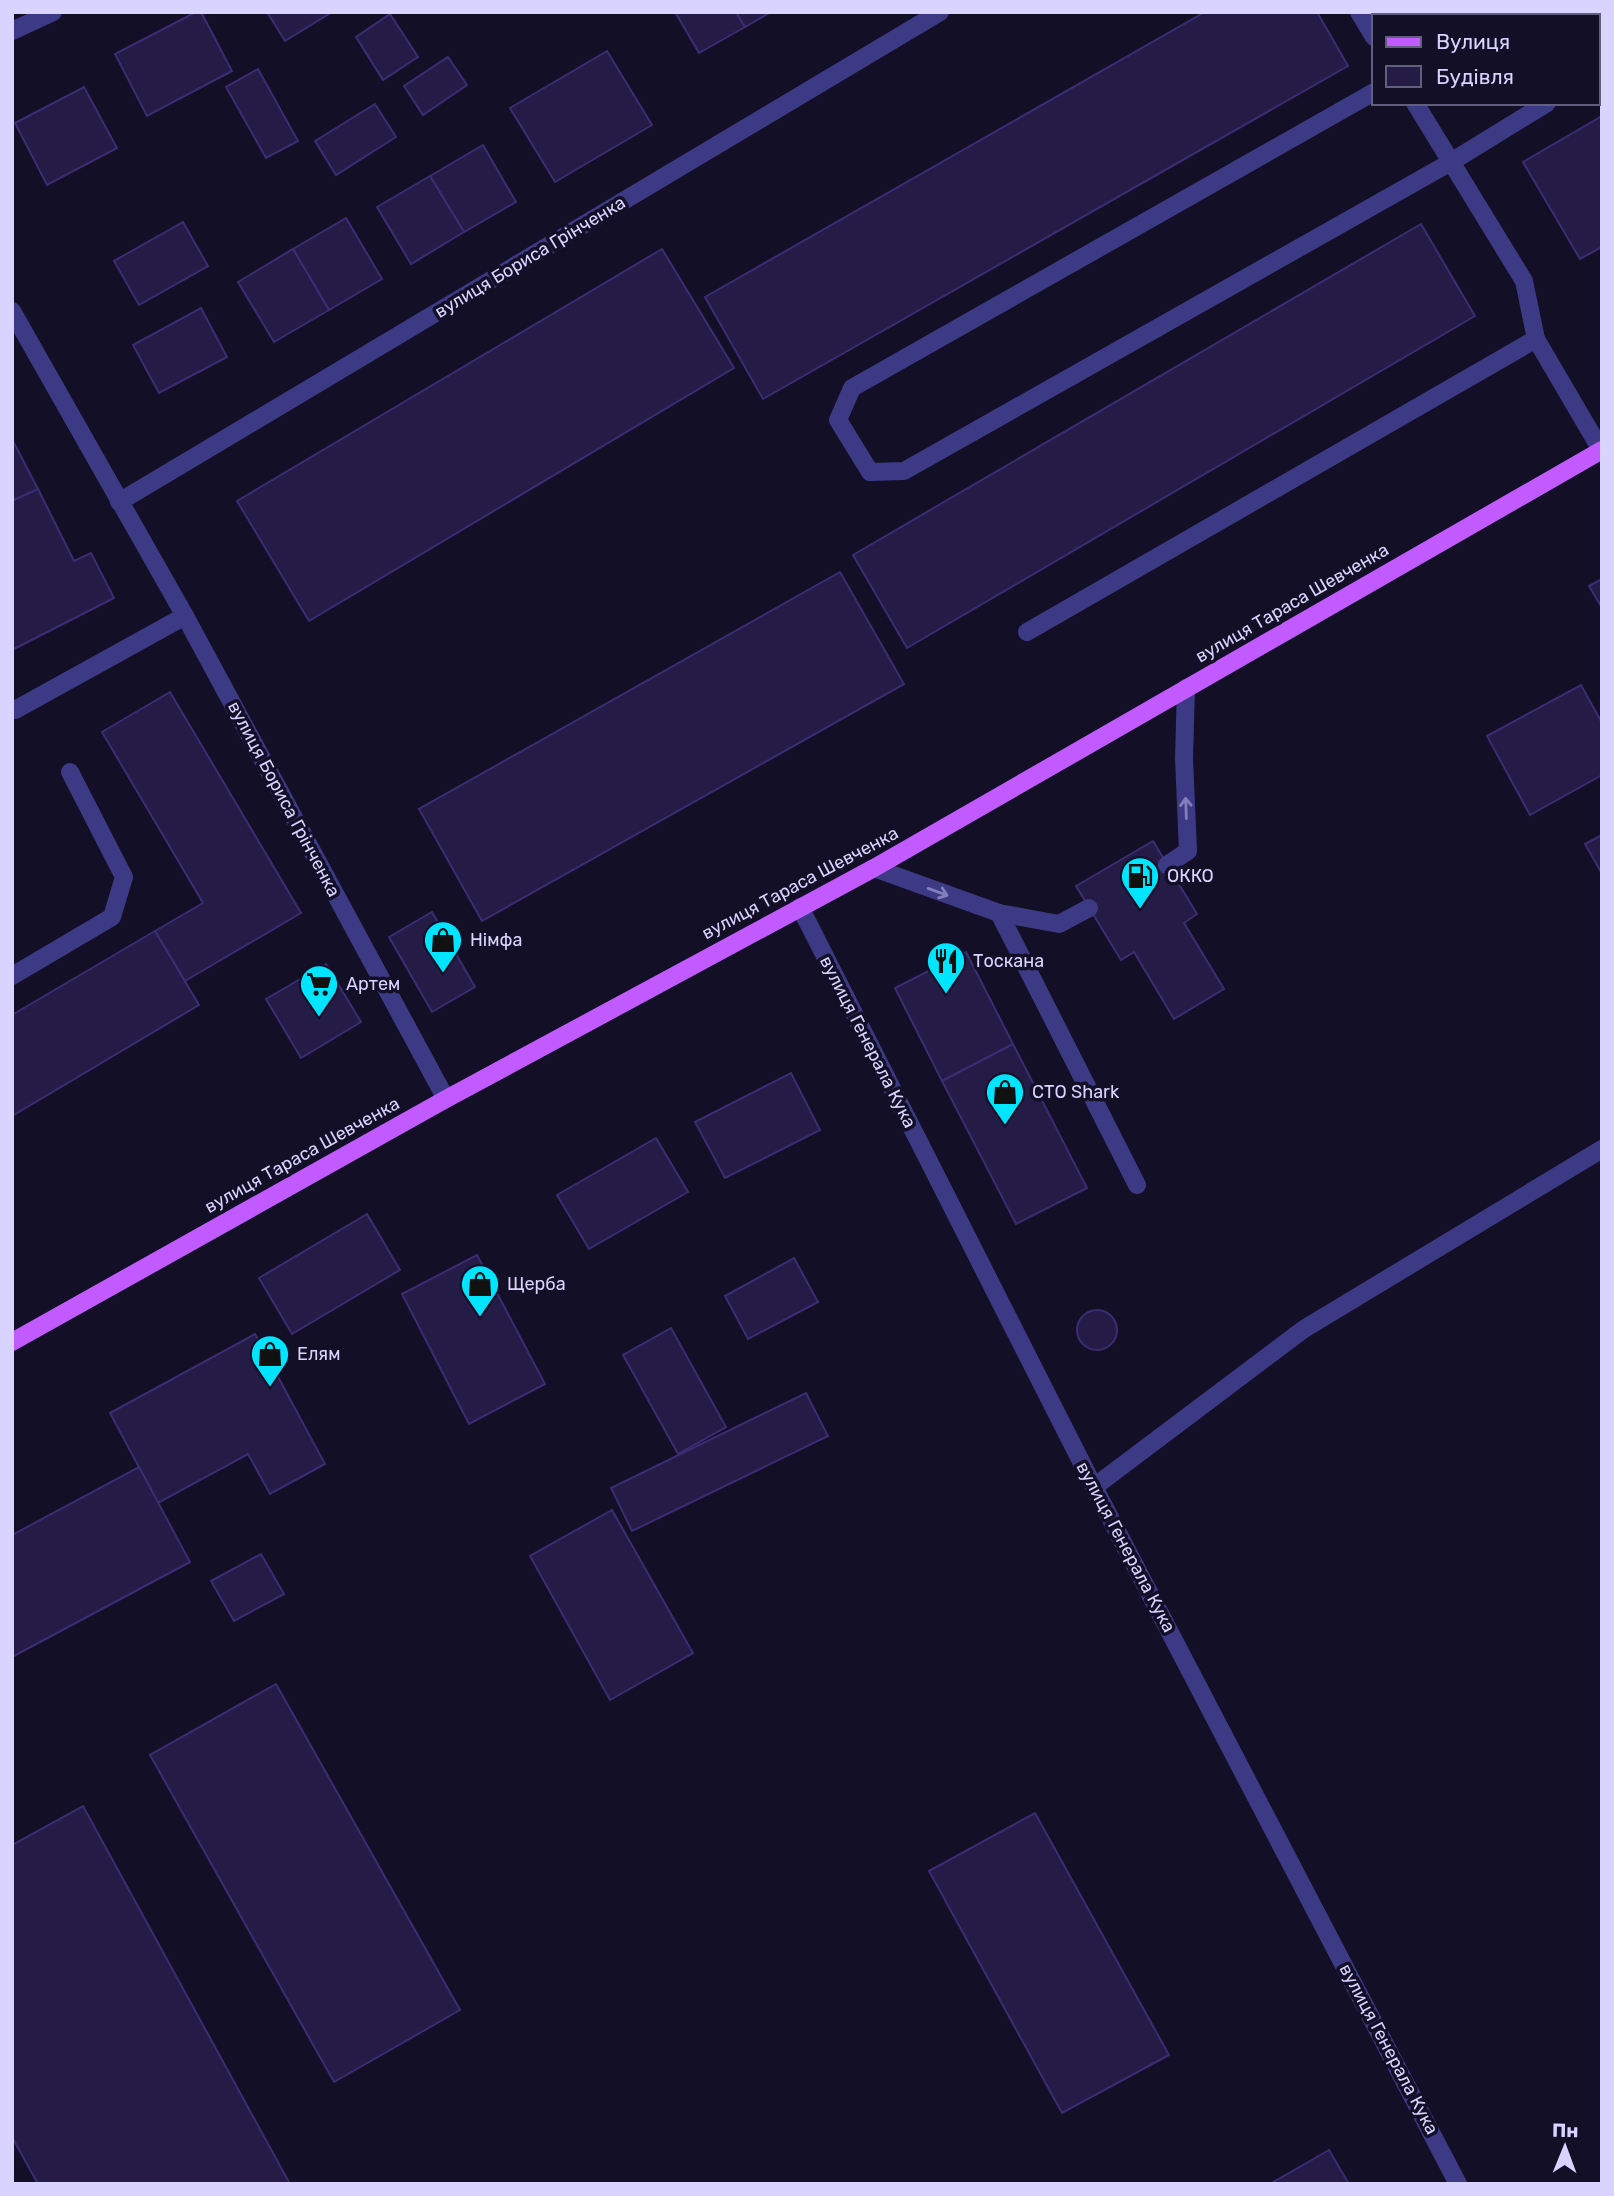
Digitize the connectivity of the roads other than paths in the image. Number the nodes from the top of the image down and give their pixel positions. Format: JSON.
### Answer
{"nodes":[{"id":1,"x":53,"y":12,"type":"edge"},
{"id":2,"x":940,"y":12,"type":"edge"},
{"id":3,"x":1359,"y":12,"type":"edge"},
{"id":4,"x":12,"y":31,"type":"edge"},
{"id":5,"x":1372,"y":34,"type":"edge"},
{"id":6,"x":1372,"y":93,"type":"edge"},
{"id":7,"x":1416,"y":105,"type":"edge"},
{"id":8,"x":1544,"y":105,"type":"edge"},
{"id":9,"x":1451,"y":162,"type":"junction"},
{"id":10,"x":12,"y":311,"type":"edge"},
{"id":11,"x":1536,"y":339,"type":"junction"},
{"id":12,"x":1602,"y":450,"type":"edge"},
{"id":13,"x":119,"y":502,"type":"junction"},
{"id":14,"x":185,"y":616,"type":"junction"},
{"id":15,"x":1027,"y":632,"type":"dead end"},
{"id":16,"x":1186,"y":688,"type":"junction"},
{"id":17,"x":15,"y":709,"type":"dead end"},
{"id":18,"x":70,"y":772,"type":"dead end"},
{"id":19,"x":1167,"y":865,"type":"dead end"},
{"id":20,"x":874,"y":868,"type":"junction"},
{"id":21,"x":800,"y":907,"type":"junction"},
{"id":22,"x":1090,"y":908,"type":"dead end"},
{"id":23,"x":999,"y":914,"type":"junction"},
{"id":24,"x":12,"y":976,"type":"edge"},
{"id":25,"x":446,"y":1098,"type":"junction"},
{"id":26,"x":1602,"y":1149,"type":"edge"},
{"id":27,"x":1137,"y":1185,"type":"dead end"},
{"id":28,"x":12,"y":1342,"type":"edge"},
{"id":29,"x":1094,"y":1487,"type":"junction"},
{"id":30,"x":1458,"y":2184,"type":"edge"}],
"edges":[{"from":1,"to":4,"type":"street"},
{"from":2,"to":13,"type":"street","name":"вулиця Бориса Грінченка"},
{"from":3,"to":5,"type":"street"},
{"from":6,"to":9,"type":"street"},
{"from":7,"to":9,"type":"street"},
{"from":8,"to":9,"type":"street"},
{"from":9,"to":11,"type":"street"},
{"from":10,"to":13,"type":"street","name":"вулиця Бориса Грінченка"},
{"from":11,"to":12,"type":"street"},
{"from":11,"to":15,"type":"street"},
{"from":12,"to":16,"type":"main road","name":"вулиця Тараса Шевченка"},
{"from":13,"to":14,"type":"street","name":"вулиця Бориса Грінченка"},
{"from":14,"to":17,"type":"street"},
{"from":14,"to":25,"type":"street","name":"вулиця Бориса Грінченка"},
{"from":19,"to":16,"type":"street","one_way":true},
{"from":16,"to":20,"type":"main road","name":"вулиця Тараса Шевченка"},
{"from":18,"to":24,"type":"street"},
{"from":20,"to":21,"type":"main road","name":"вулиця Тараса Шевченка"},
{"from":20,"to":23,"type":"street","one_way":true},
{"from":21,"to":25,"type":"main road","name":"вулиця Тараса Шевченка"},
{"from":21,"to":29,"type":"street","name":"вулиця Генерала Кука"},
{"from":22,"to":23,"type":"street"},
{"from":23,"to":27,"type":"street"},
{"from":25,"to":28,"type":"main road","name":"вулиця Тараса Шевченка"},
{"from":26,"to":29,"type":"street"},
{"from":29,"to":30,"type":"street","name":"вулиця Генерала Кука"}]}
